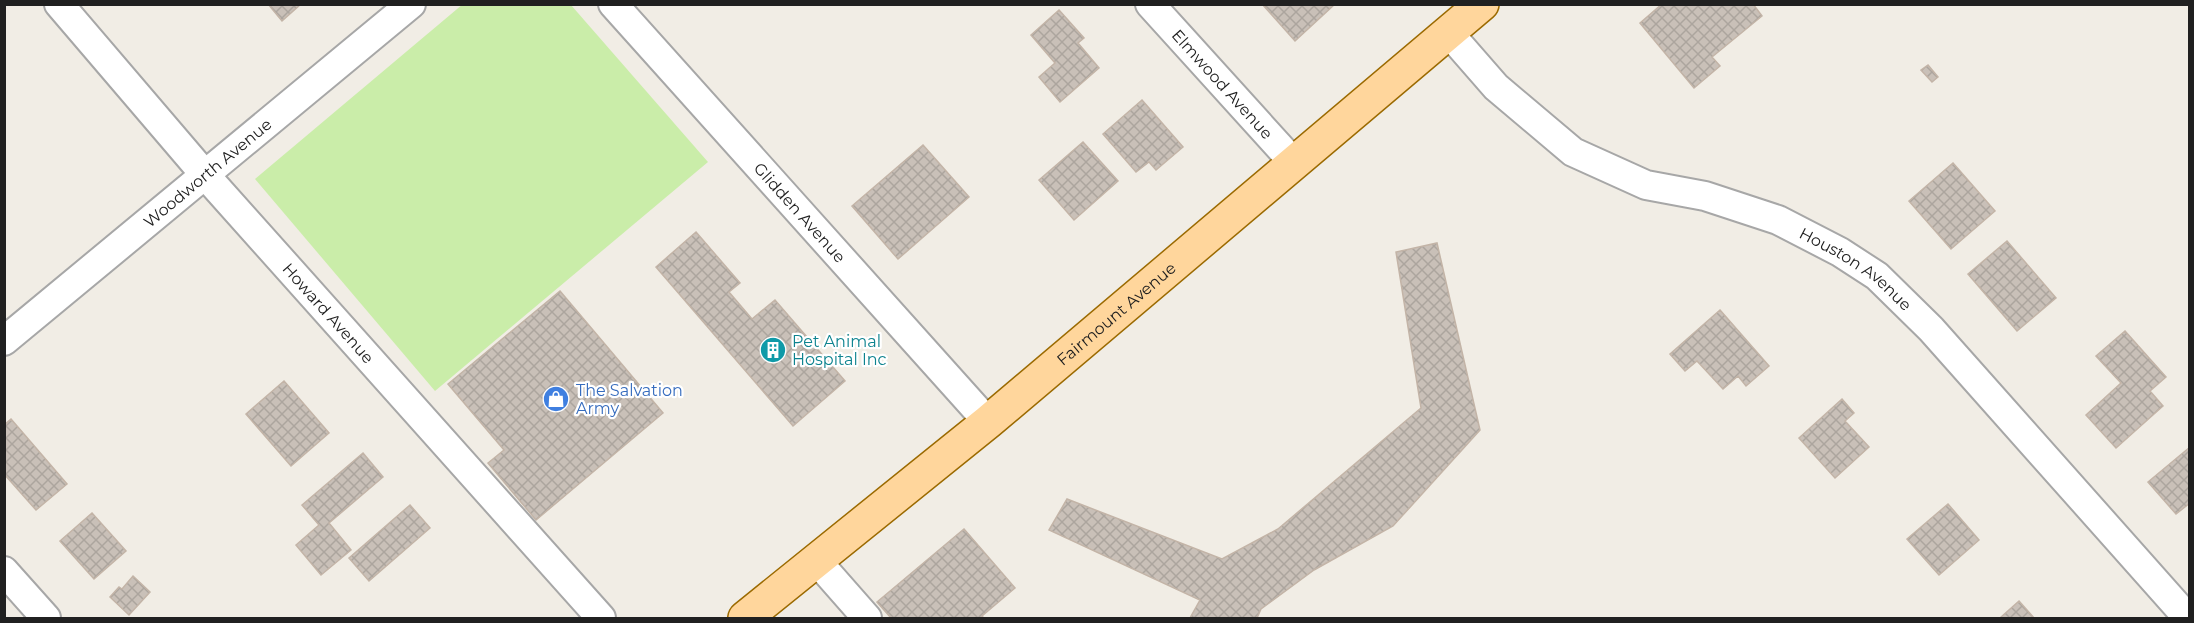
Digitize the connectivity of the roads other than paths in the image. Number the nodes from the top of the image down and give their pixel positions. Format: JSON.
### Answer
{"nodes":[{"id":1,"x":59,"y":4,"type":"edge"},
{"id":2,"x":411,"y":4,"type":"edge"},
{"id":3,"x":613,"y":4,"type":"edge"},
{"id":4,"x":1150,"y":4,"type":"edge"},
{"id":5,"x":1482,"y":4,"type":"edge"},
{"id":6,"x":1448,"y":32,"type":"junction"},
{"id":7,"x":1294,"y":163,"type":"junction"},
{"id":8,"x":206,"y":176,"type":"junction"},
{"id":9,"x":4,"y":341,"type":"edge"},
{"id":10,"x":988,"y":422,"type":"junction"},
{"id":11,"x":816,"y":560,"type":"junction"},
{"id":12,"x":4,"y":571,"type":"edge"},
{"id":13,"x":46,"y":618,"type":"edge"},
{"id":14,"x":601,"y":618,"type":"edge"},
{"id":15,"x":745,"y":618,"type":"edge"},
{"id":16,"x":867,"y":618,"type":"edge"},
{"id":17,"x":2188,"y":618,"type":"edge"}],
"edges":[{"from":1,"to":8,"type":"street","name":"Howard Avenue"},
{"from":2,"to":8,"type":"street","name":"Woodworth Avenue"},
{"from":3,"to":10,"type":"street","name":"Glidden Avenue"},
{"from":4,"to":7,"type":"street","name":"Elmwood Avenue"},
{"from":5,"to":6,"type":"main road","name":"Fairmount Avenue"},
{"from":6,"to":7,"type":"main road","name":"Fairmount Avenue"},
{"from":6,"to":17,"type":"street","name":"Houston Avenue"},
{"from":7,"to":10,"type":"main road","name":"Fairmount Avenue"},
{"from":8,"to":9,"type":"street","name":"Woodworth Avenue"},
{"from":8,"to":14,"type":"street","name":"Howard Avenue"},
{"from":10,"to":11,"type":"main road","name":"Fairmount Avenue"},
{"from":11,"to":15,"type":"main road","name":"Fairmount Avenue"},
{"from":11,"to":16,"type":"street"},
{"from":12,"to":13,"type":"street"}]}
